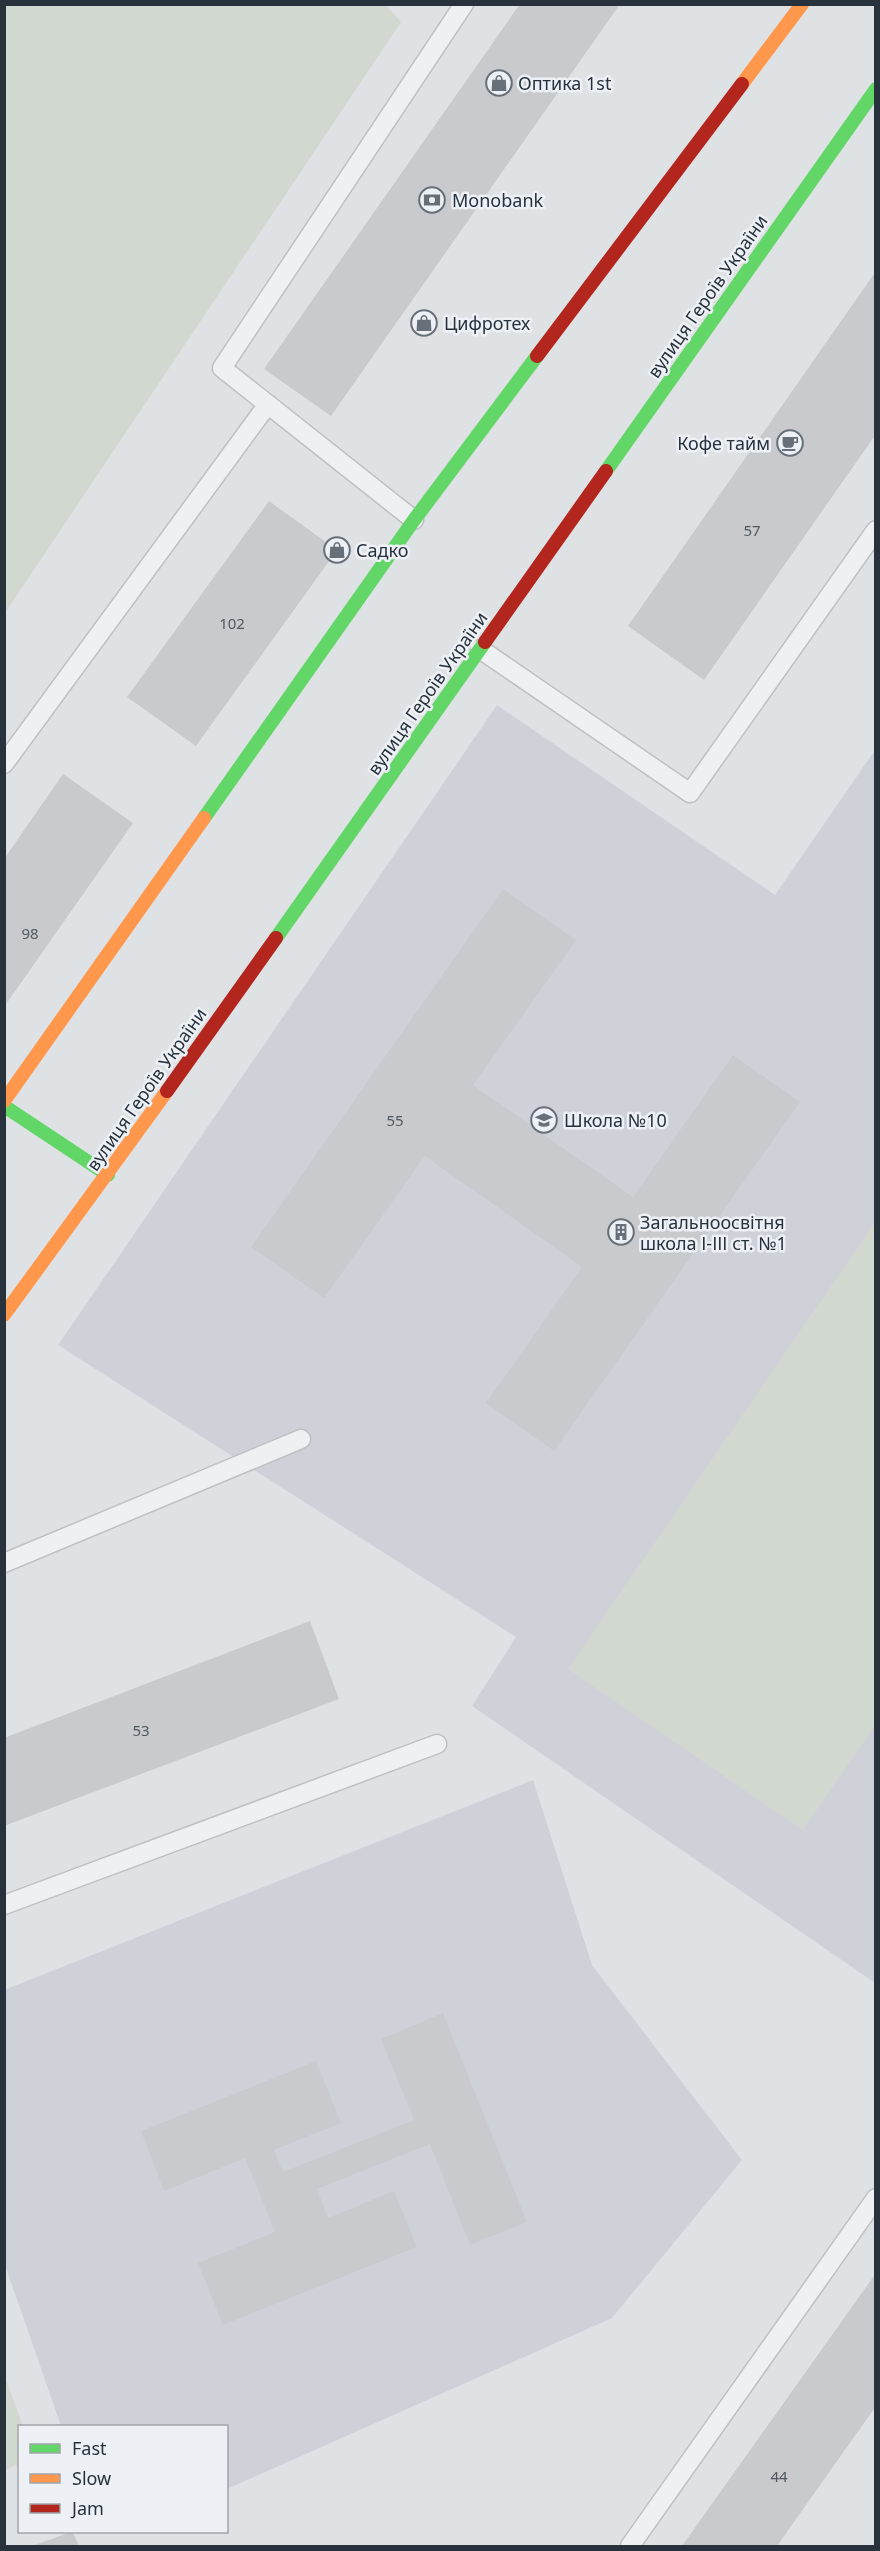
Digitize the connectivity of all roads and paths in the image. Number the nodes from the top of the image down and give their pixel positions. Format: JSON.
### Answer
{"nodes":[{"id":1,"x":465,"y":4,"type":"edge"},
{"id":2,"x":802,"y":4,"type":"edge"},
{"id":3,"x":876,"y":89,"type":"edge"},
{"id":4,"x":268,"y":404,"type":"junction"},
{"id":5,"x":414,"y":520,"type":"junction"},
{"id":6,"x":876,"y":530,"type":"edge"},
{"id":7,"x":480,"y":649,"type":"junction"},
{"id":8,"x":4,"y":764,"type":"edge"},
{"id":9,"x":4,"y":1101,"type":"edge"},
{"id":10,"x":4,"y":1106,"type":"edge"},
{"id":11,"x":108,"y":1175,"type":"junction"},
{"id":12,"x":4,"y":1315,"type":"edge"},
{"id":13,"x":300,"y":1439,"type":"dead end"},
{"id":14,"x":4,"y":1563,"type":"edge"},
{"id":15,"x":437,"y":1744,"type":"dead end"},
{"id":16,"x":4,"y":1905,"type":"edge"},
{"id":17,"x":876,"y":2198,"type":"edge"},
{"id":18,"x":630,"y":2547,"type":"edge"}],
"edges":[{"from":1,"to":4,"type":"lane"},
{"from":2,"to":5,"type":"main road"},
{"from":3,"to":7,"type":"main road","name":"вулиця Героїв України"},
{"from":4,"to":5,"type":"lane"},
{"from":4,"to":8,"type":"lane"},
{"from":5,"to":9,"type":"main road"},
{"from":6,"to":7,"type":"lane"},
{"from":7,"to":11,"type":"main road","name":"вулиця Героїв України"},
{"from":10,"to":11,"type":"main road"},
{"from":11,"to":12,"type":"main road","name":"вулиця Героїв України"},
{"from":13,"to":14,"type":"lane"},
{"from":15,"to":16,"type":"lane"},
{"from":17,"to":18,"type":"lane"}]}
